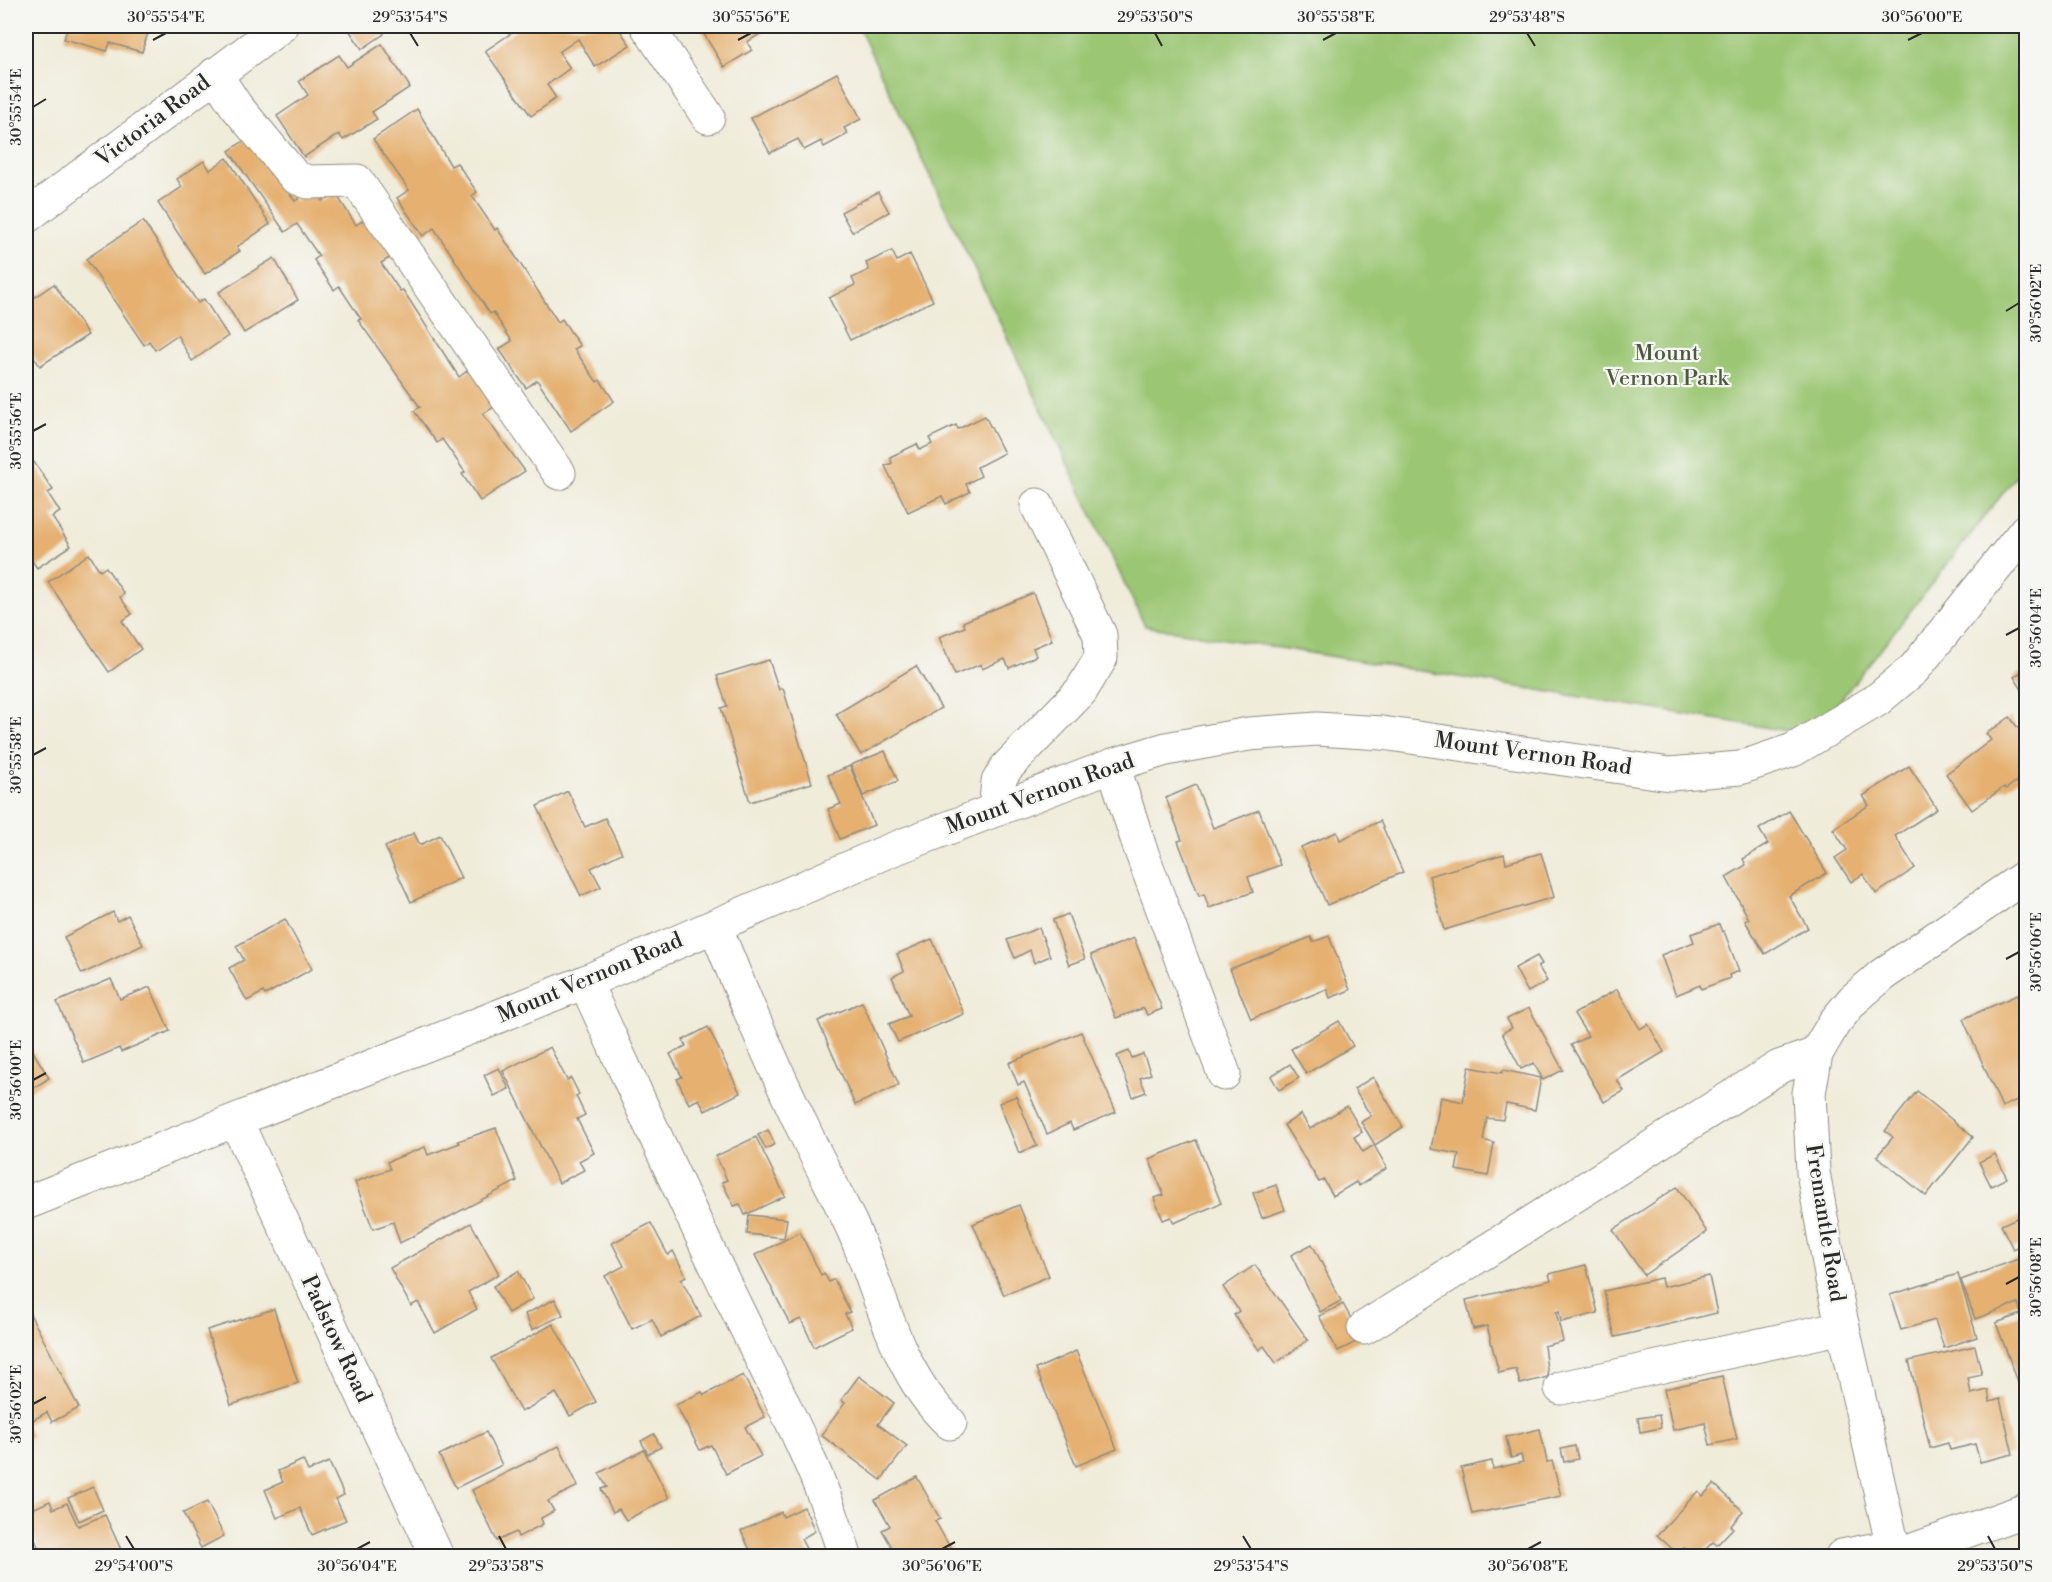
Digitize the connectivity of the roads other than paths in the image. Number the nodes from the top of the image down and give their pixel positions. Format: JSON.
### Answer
{"nodes":[{"id":1,"x":281,"y":26,"type":"edge"},
{"id":2,"x":647,"y":26,"type":"edge"},
{"id":3,"x":215,"y":74,"type":"junction"},
{"id":4,"x":708,"y":117,"type":"dead end"},
{"id":5,"x":26,"y":217,"type":"edge"},
{"id":6,"x":559,"y":473,"type":"dead end"},
{"id":7,"x":1037,"y":505,"type":"dead end"},
{"id":8,"x":2026,"y":530,"type":"edge"},
{"id":9,"x":1113,"y":765,"type":"junction"},
{"id":10,"x":995,"y":810,"type":"junction"},
{"id":11,"x":2026,"y":876,"type":"edge"},
{"id":12,"x":715,"y":926,"type":"junction"},
{"id":13,"x":585,"y":982,"type":"junction"},
{"id":14,"x":1816,"y":1054,"type":"junction"},
{"id":15,"x":1224,"y":1074,"type":"dead end"},
{"id":16,"x":236,"y":1121,"type":"junction"},
{"id":17,"x":26,"y":1203,"type":"edge"},
{"id":18,"x":1842,"y":1327,"type":"junction"},
{"id":19,"x":1364,"y":1328,"type":"dead end"},
{"id":20,"x":1561,"y":1388,"type":"dead end"},
{"id":21,"x":950,"y":1423,"type":"dead end"},
{"id":22,"x":2026,"y":1510,"type":"edge"},
{"id":23,"x":1895,"y":1553,"type":"edge"},
{"id":24,"x":437,"y":1557,"type":"edge"},
{"id":25,"x":845,"y":1557,"type":"edge"},
{"id":26,"x":1842,"y":1557,"type":"edge"}],
"edges":[{"from":1,"to":3,"type":"street","name":"Victoria Road"},
{"from":2,"to":4,"type":"street"},
{"from":3,"to":5,"type":"street","name":"Victoria Road"},
{"from":3,"to":6,"type":"street"},
{"from":7,"to":10,"type":"street"},
{"from":8,"to":9,"type":"street","name":"Mount Vernon Road"},
{"from":9,"to":10,"type":"street","name":"Mount Vernon Road"},
{"from":9,"to":15,"type":"street"},
{"from":10,"to":12,"type":"street","name":"Mount Vernon Road"},
{"from":11,"to":14,"type":"street","name":"Fremantle Road"},
{"from":12,"to":13,"type":"street","name":"Mount Vernon Road"},
{"from":12,"to":21,"type":"street"},
{"from":13,"to":16,"type":"street","name":"Mount Vernon Road"},
{"from":13,"to":25,"type":"street"},
{"from":14,"to":18,"type":"street","name":"Fremantle Road"},
{"from":14,"to":19,"type":"street"},
{"from":16,"to":17,"type":"street","name":"Mount Vernon Road"},
{"from":16,"to":24,"type":"street","name":"Padstow Road"},
{"from":18,"to":20,"type":"street"},
{"from":18,"to":23,"type":"street","name":"Fremantle Road"},
{"from":22,"to":23,"type":"street"},
{"from":23,"to":26,"type":"street"}]}
